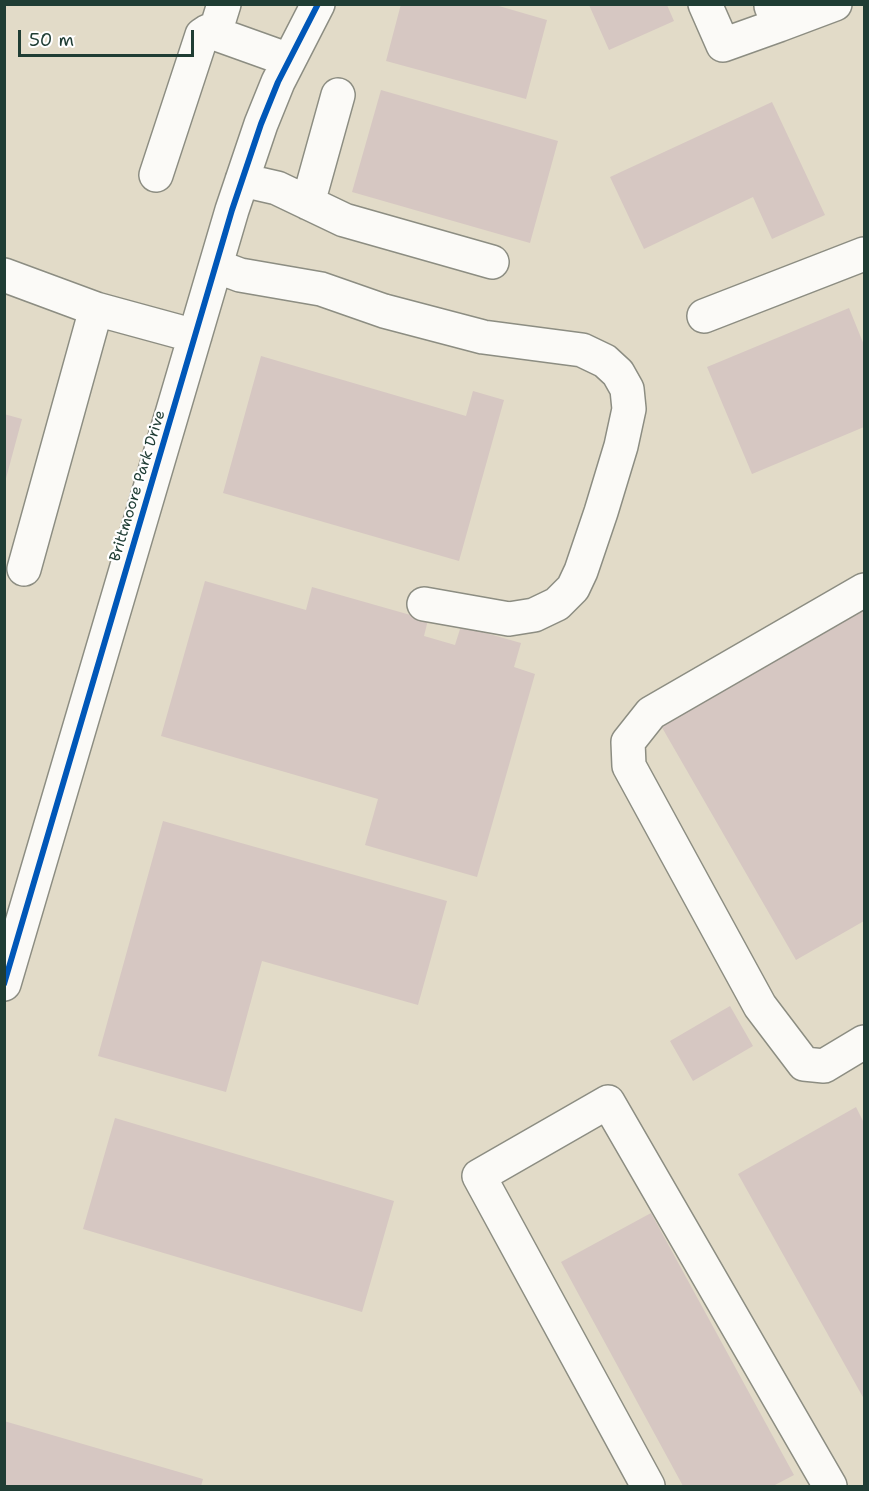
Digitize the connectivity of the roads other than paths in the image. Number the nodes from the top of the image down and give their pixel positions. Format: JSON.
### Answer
{"nodes":[{"id":1,"x":318,"y":4,"type":"edge"},
{"id":2,"x":705,"y":4,"type":"edge"},
{"id":3,"x":836,"y":4,"type":"edge"},
{"id":4,"x":775,"y":15,"type":"edge"},
{"id":5,"x":220,"y":19,"type":"edge"},
{"id":6,"x":289,"y":60,"type":"junction"},
{"id":7,"x":338,"y":95,"type":"dead end"},
{"id":8,"x":156,"y":175,"type":"dead end"},
{"id":9,"x":242,"y":180,"type":"junction"},
{"id":10,"x":308,"y":203,"type":"junction"},
{"id":11,"x":864,"y":254,"type":"edge"},
{"id":12,"x":492,"y":262,"type":"dead end"},
{"id":13,"x":216,"y":266,"type":"junction"},
{"id":14,"x":4,"y":275,"type":"edge"},
{"id":15,"x":96,"y":309,"type":"junction"},
{"id":16,"x":704,"y":316,"type":"dead end"},
{"id":17,"x":195,"y":336,"type":"junction"},
{"id":18,"x":24,"y":569,"type":"dead end"},
{"id":19,"x":864,"y":590,"type":"edge"},
{"id":20,"x":424,"y":604,"type":"dead end"},
{"id":21,"x":4,"y":984,"type":"edge"},
{"id":22,"x":864,"y":1042,"type":"edge"},
{"id":23,"x":648,"y":1486,"type":"edge"},
{"id":24,"x":830,"y":1486,"type":"edge"}],
"edges":[{"from":1,"to":6,"type":"street","name":"Brittmoore Park Drive"},
{"from":2,"to":4,"type":"street"},
{"from":3,"to":4,"type":"street"},
{"from":5,"to":6,"type":"street"},
{"from":5,"to":8,"type":"street"},
{"from":6,"to":9,"type":"street","name":"Brittmoore Park Drive"},
{"from":7,"to":10,"type":"street"},
{"from":9,"to":10,"type":"street"},
{"from":9,"to":13,"type":"street","name":"Brittmoore Park Drive"},
{"from":10,"to":12,"type":"street"},
{"from":11,"to":16,"type":"street"},
{"from":13,"to":17,"type":"street","name":"Brittmoore Park Drive"},
{"from":13,"to":20,"type":"street"},
{"from":14,"to":15,"type":"street"},
{"from":15,"to":17,"type":"street"},
{"from":15,"to":18,"type":"street"},
{"from":17,"to":21,"type":"street","name":"Brittmoore Park Drive"},
{"from":19,"to":22,"type":"street"},
{"from":23,"to":24,"type":"street"}]}
